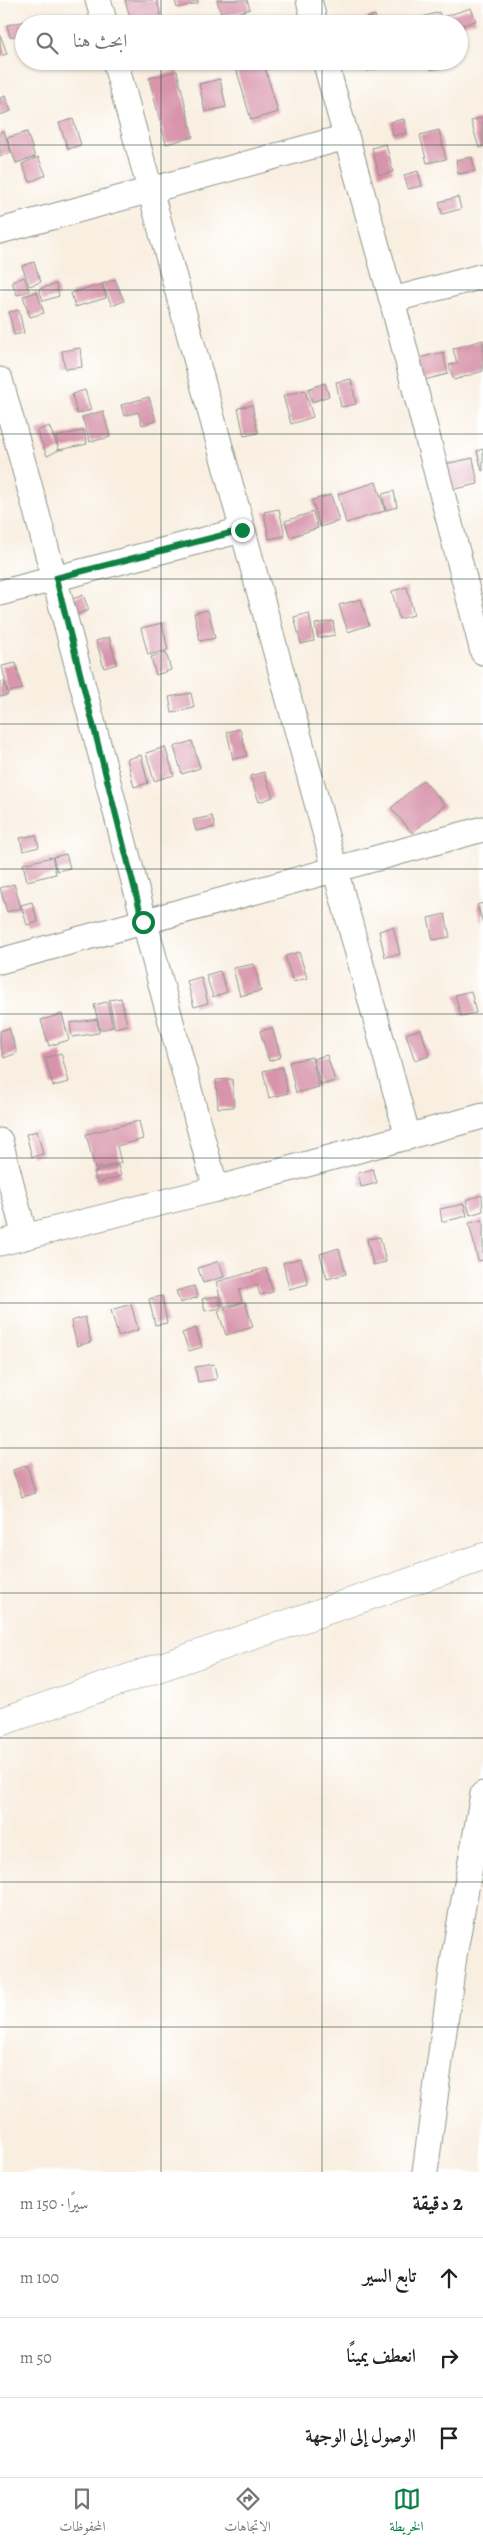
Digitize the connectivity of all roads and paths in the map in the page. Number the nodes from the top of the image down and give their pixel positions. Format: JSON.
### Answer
{"nodes":[{"id":1,"x":98,"y":0,"type":"edge"},
{"id":2,"x":309,"y":0,"type":"edge"},
{"id":3,"x":102,"y":15,"type":"edge"},
{"id":4,"x":313,"y":15,"type":"edge"},
{"id":5,"x":117,"y":70,"type":"edge"},
{"id":6,"x":327,"y":70,"type":"edge"},
{"id":7,"x":346,"y":137,"type":"junction"},
{"id":8,"x":150,"y":191,"type":"junction"},
{"id":9,"x":0,"y":231,"type":"edge"},
{"id":10,"x":483,"y":276,"type":"edge"},
{"id":11,"x":392,"y":300,"type":"junction"},
{"id":12,"x":0,"y":380,"type":"edge"},
{"id":13,"x":242,"y":530,"type":"junction"},
{"id":14,"x":56,"y":578,"type":"junction"},
{"id":15,"x":0,"y":593,"type":"edge"},
{"id":16,"x":483,"y":652,"type":"edge"},
{"id":17,"x":483,"y":829,"type":"edge"},
{"id":18,"x":335,"y":869,"type":"junction"},
{"id":19,"x":143,"y":922,"type":"junction"},
{"id":20,"x":0,"y":961,"type":"edge"},
{"id":21,"x":483,"y":1116,"type":"edge"},
{"id":22,"x":408,"y":1137,"type":"junction"},
{"id":23,"x":0,"y":1141,"type":"edge"},
{"id":24,"x":216,"y":1189,"type":"junction"},
{"id":25,"x":25,"y":1237,"type":"junction"},
{"id":26,"x":0,"y":1243,"type":"edge"},
{"id":27,"x":483,"y":1558,"type":"edge"},
{"id":28,"x":0,"y":1722,"type":"edge"},
{"id":29,"x":483,"y":1794,"type":"edge"},
{"id":30,"x":426,"y":2172,"type":"edge"}],
"edges":[{"from":1,"to":3,"type":"street"},
{"from":2,"to":4,"type":"street"},
{"from":5,"to":8,"type":"street"},
{"from":6,"to":7,"type":"street"},
{"from":7,"to":8,"type":"street"},
{"from":7,"to":11,"type":"street"},
{"from":8,"to":9,"type":"street"},
{"from":8,"to":13,"type":"street"},
{"from":10,"to":11,"type":"street"},
{"from":11,"to":16,"type":"street"},
{"from":12,"to":14,"type":"street"},
{"from":13,"to":14,"type":"street"},
{"from":13,"to":18,"type":"street"},
{"from":14,"to":15,"type":"street"},
{"from":14,"to":19,"type":"street"},
{"from":17,"to":18,"type":"street"},
{"from":18,"to":19,"type":"street"},
{"from":18,"to":22,"type":"street"},
{"from":19,"to":20,"type":"street"},
{"from":19,"to":24,"type":"street"},
{"from":21,"to":22,"type":"street"},
{"from":22,"to":24,"type":"street"},
{"from":23,"to":25,"type":"street"},
{"from":24,"to":25,"type":"street"},
{"from":25,"to":26,"type":"street"},
{"from":27,"to":28,"type":"main road"},
{"from":29,"to":30,"type":"street"}]}
